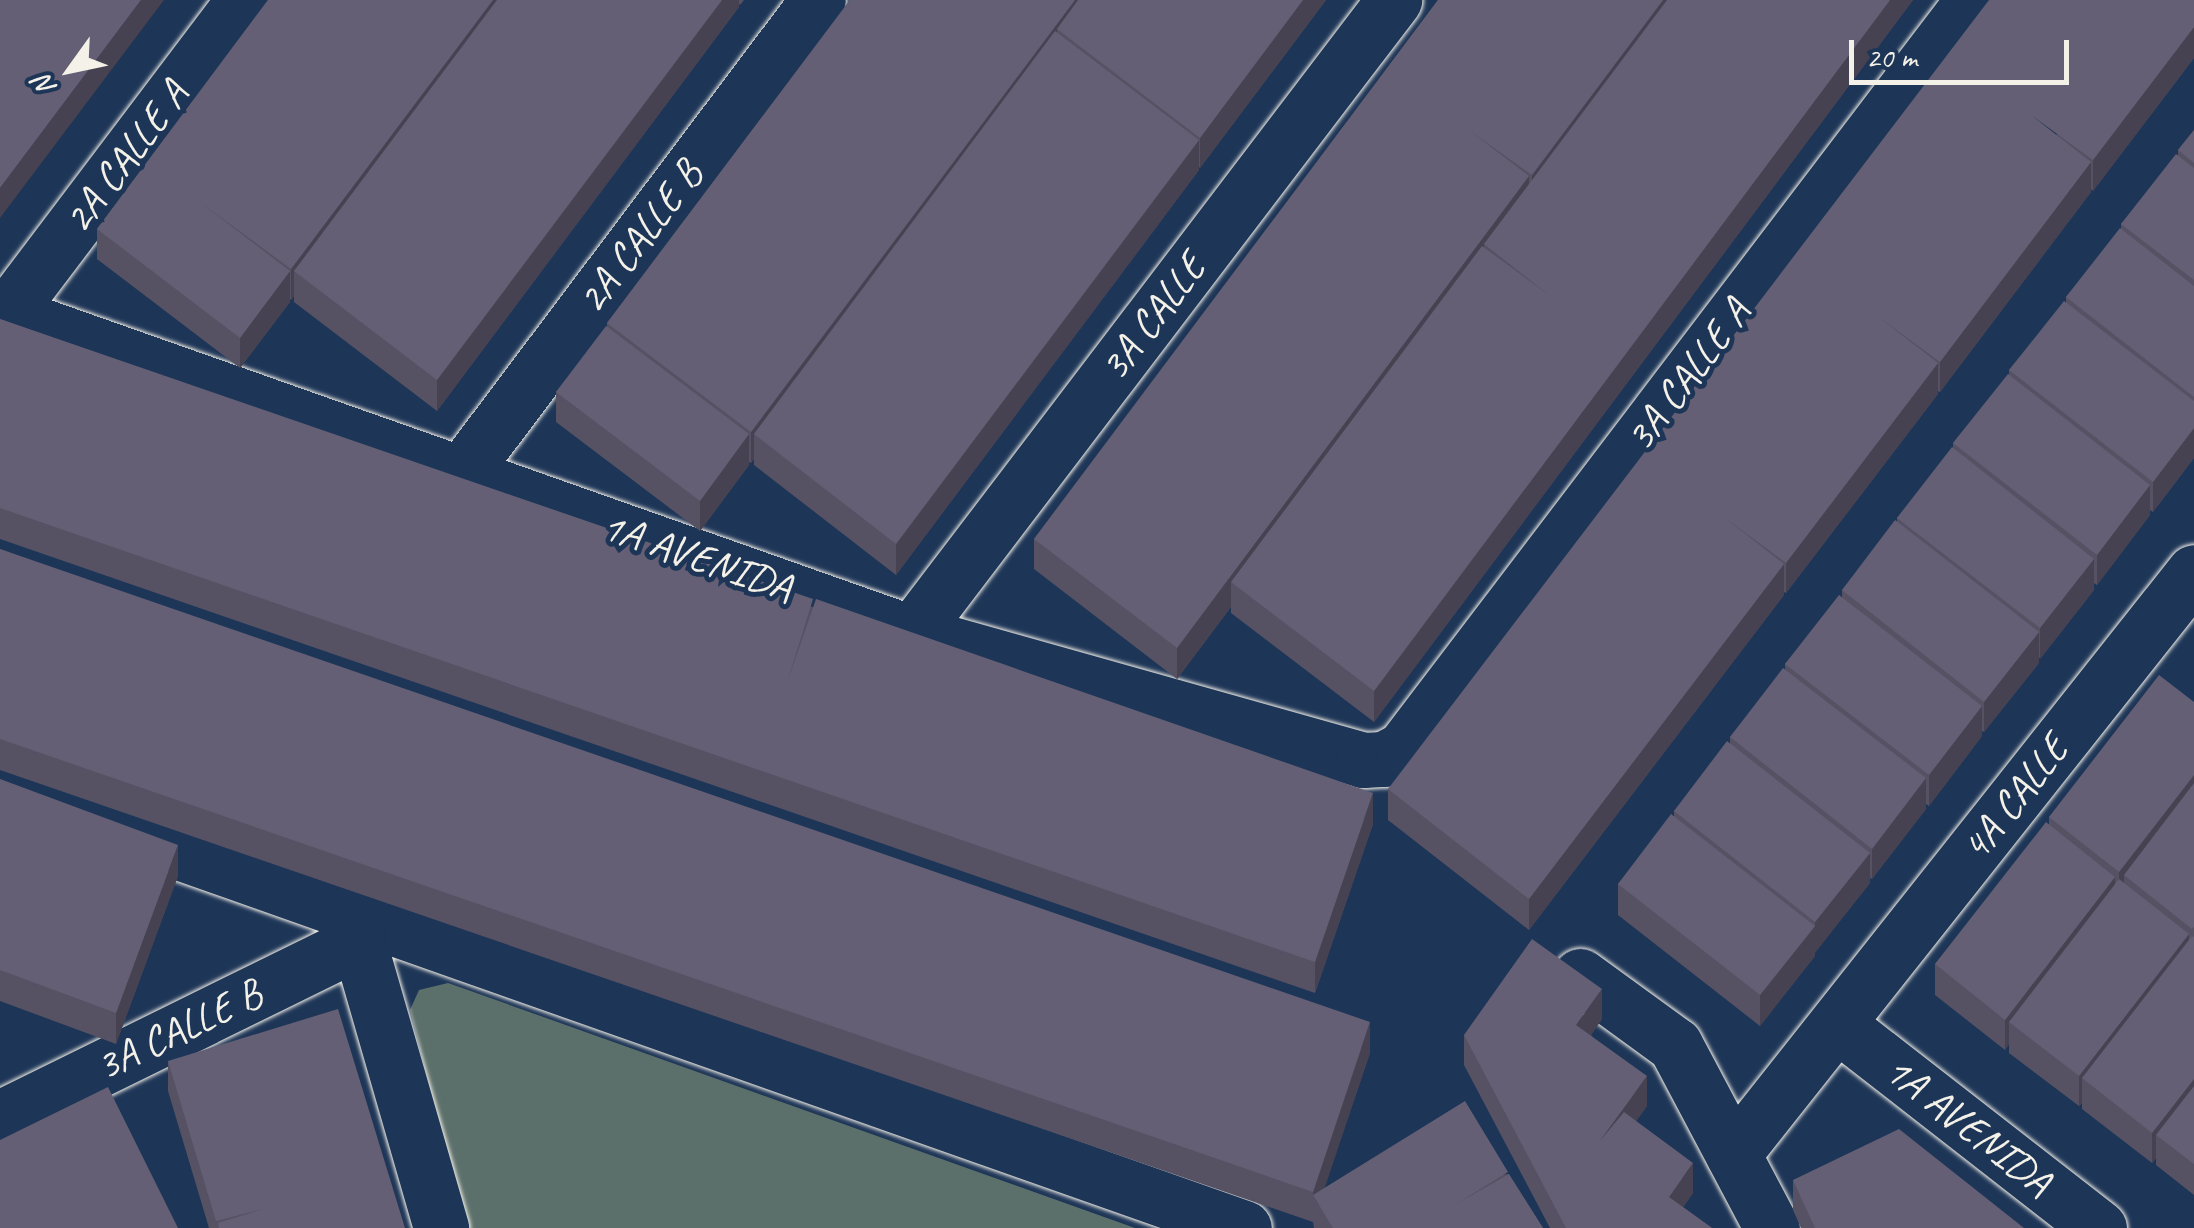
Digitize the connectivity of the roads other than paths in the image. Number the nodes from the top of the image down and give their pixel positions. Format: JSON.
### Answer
{"nodes":[{"id":1,"x":244,"y":0,"type":"edge"},
{"id":2,"x":818,"y":0,"type":"edge"},
{"id":3,"x":1394,"y":0,"type":"edge"},
{"id":4,"x":1973,"y":0,"type":"edge"},
{"id":5,"x":4,"y":312,"type":"edge"},
{"id":6,"x":461,"y":474,"type":"junction"},
{"id":7,"x":2194,"y":572,"type":"edge"},
{"id":8,"x":912,"y":633,"type":"junction"},
{"id":9,"x":1403,"y":749,"type":"joint"},
{"id":10,"x":0,"y":790,"type":"edge"},
{"id":11,"x":354,"y":927,"type":"junction"},
{"id":12,"x":1580,"y":976,"type":"edge"},
{"id":13,"x":1837,"y":1024,"type":"junction"},
{"id":14,"x":0,"y":1118,"type":"edge"},
{"id":15,"x":1732,"y":1154,"type":"junction"},
{"id":16,"x":441,"y":1228,"type":"edge"},
{"id":17,"x":1244,"y":1228,"type":"edge"},
{"id":18,"x":1772,"y":1228,"type":"edge"},
{"id":19,"x":2099,"y":1228,"type":"edge"}],
"edges":[{"from":1,"to":5,"type":"street","name":"2A CALLE A"},
{"from":2,"to":6,"type":"street","name":"2A CALLE B"},
{"from":3,"to":8,"type":"street","name":"3A CALLE"},
{"from":4,"to":9,"type":"street","name":"3A CALLE A"},
{"from":5,"to":6,"type":"street","name":"1A AVENIDA"},
{"from":6,"to":8,"type":"street","name":"1A AVENIDA"},
{"from":7,"to":13,"type":"street","name":"4A CALLE"},
{"from":8,"to":9,"type":"street","name":"1A AVENIDA"},
{"from":10,"to":11,"type":"street"},
{"from":11,"to":14,"type":"street","name":"3A CALLE B"},
{"from":11,"to":16,"type":"street"},
{"from":11,"to":17,"type":"street"},
{"from":12,"to":15,"type":"street"},
{"from":13,"to":15,"type":"street","name":"4A CALLE"},
{"from":13,"to":19,"type":"street","name":"1A AVENIDA"},
{"from":15,"to":18,"type":"street"}]}
